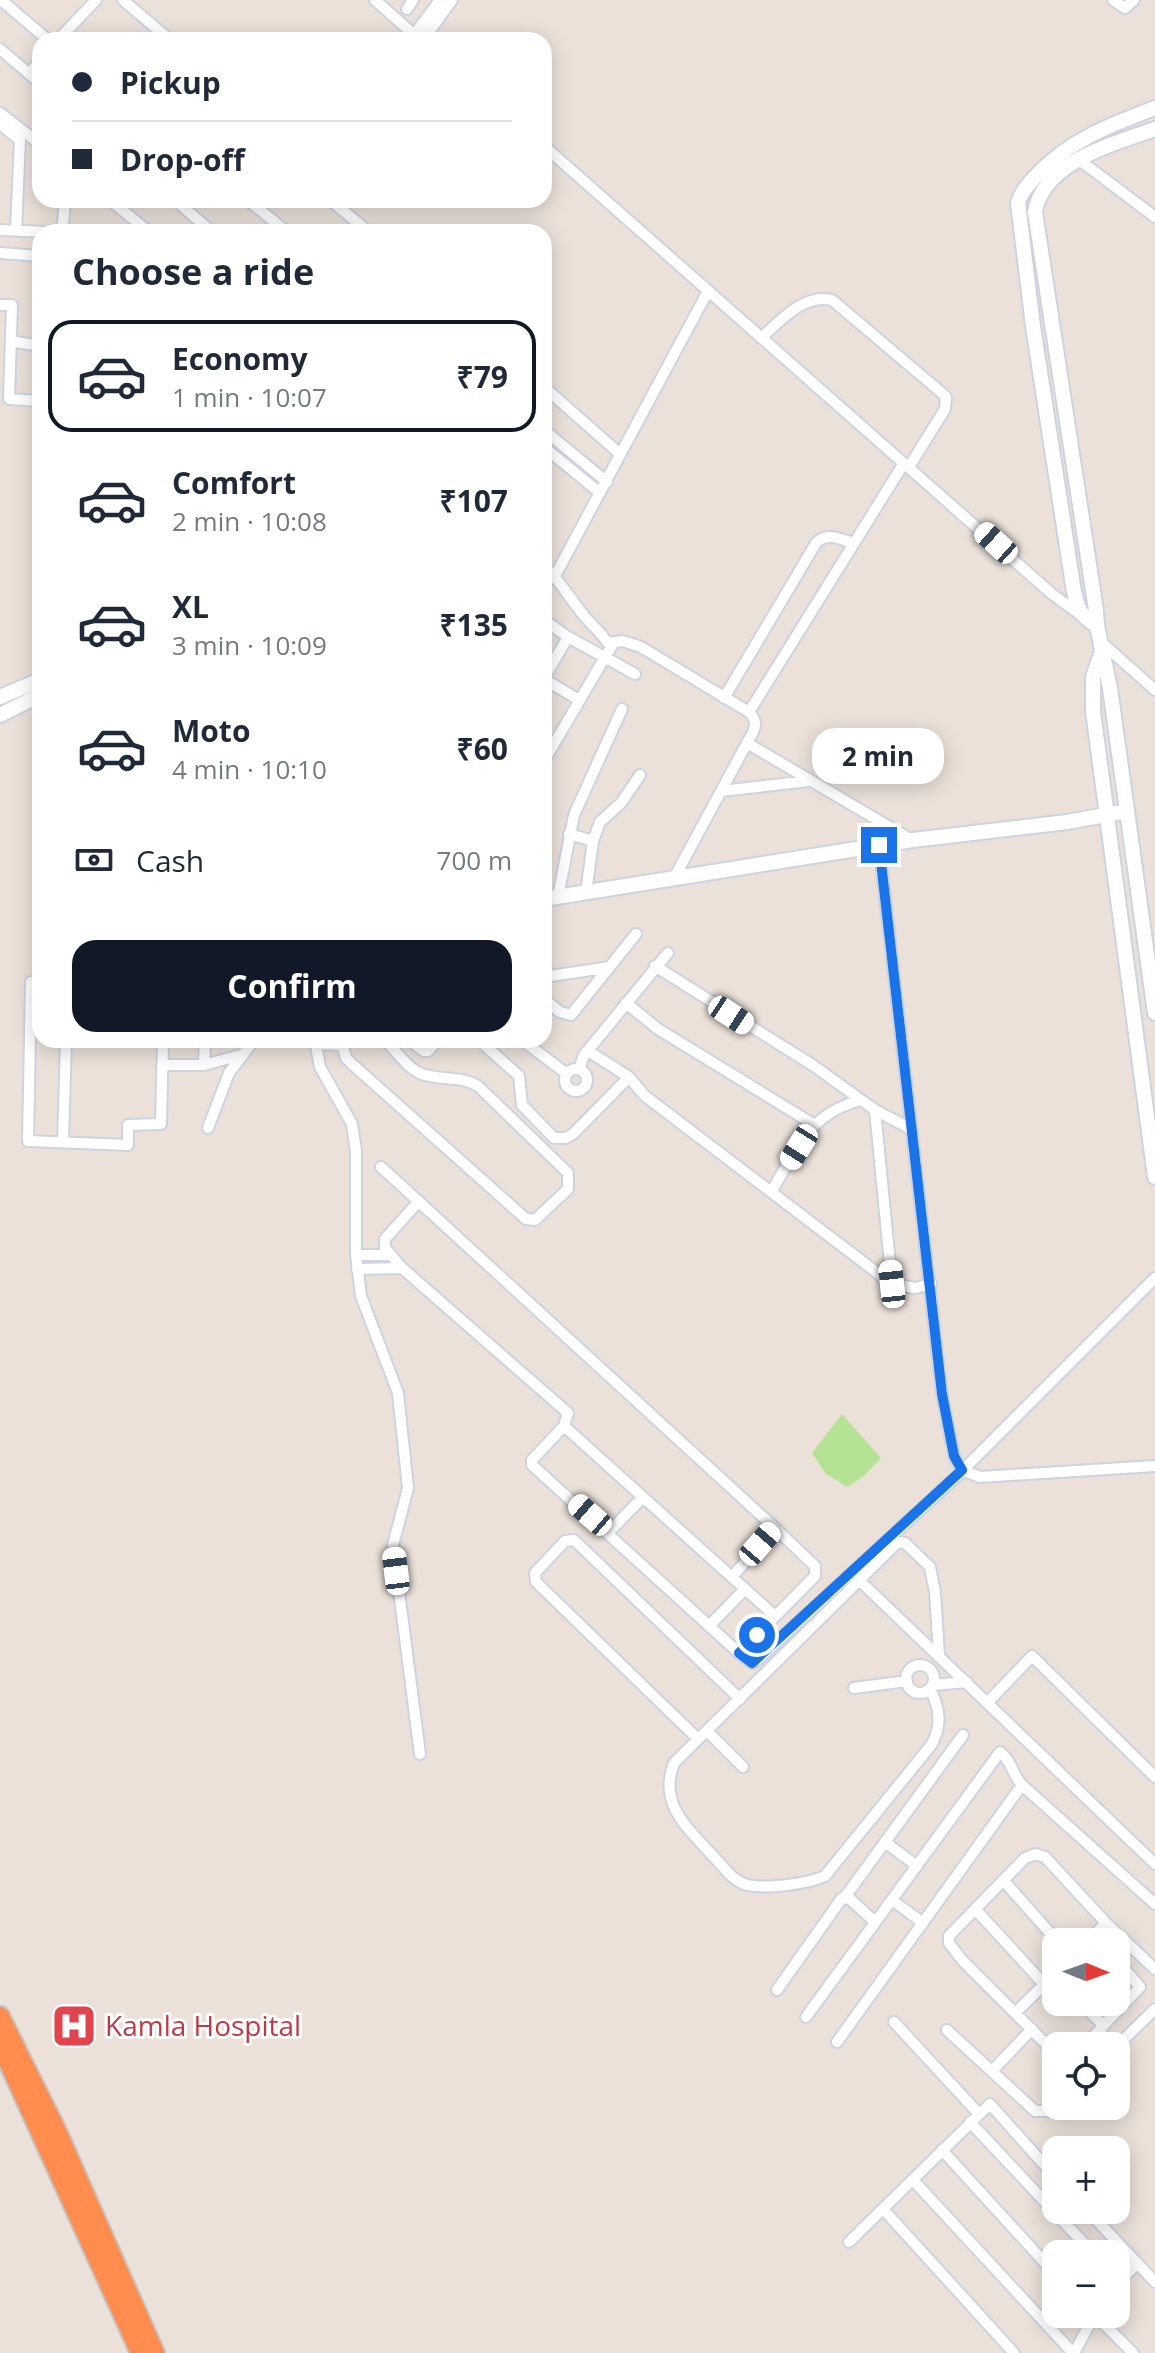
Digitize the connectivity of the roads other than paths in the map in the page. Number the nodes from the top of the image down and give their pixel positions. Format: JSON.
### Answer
{"nodes":[{"id":1,"x":1,"y":0,"type":"edge"},
{"id":2,"x":96,"y":0,"type":"edge"},
{"id":3,"x":123,"y":0,"type":"edge"},
{"id":4,"x":375,"y":0,"type":"edge"},
{"id":5,"x":448,"y":0,"type":"edge"},
{"id":6,"x":1113,"y":0,"type":"edge"},
{"id":7,"x":1134,"y":0,"type":"edge"},
{"id":8,"x":39,"y":32,"type":"edge"},
{"id":9,"x":66,"y":32,"type":"edge"},
{"id":10,"x":161,"y":32,"type":"edge"},
{"id":11,"x":412,"y":32,"type":"edge"},
{"id":12,"x":424,"y":32,"type":"edge"},
{"id":13,"x":0,"y":49,"type":"edge"},
{"id":14,"x":32,"y":70,"type":"edge"},
{"id":15,"x":29,"y":74,"type":"junction"},
{"id":16,"x":32,"y":76,"type":"edge"},
{"id":17,"x":1155,"y":108,"type":"edge"},
{"id":18,"x":0,"y":113,"type":"edge"},
{"id":19,"x":0,"y":124,"type":"edge"},
{"id":20,"x":1155,"y":129,"type":"edge"},
{"id":21,"x":32,"y":138,"type":"edge"},
{"id":22,"x":552,"y":153,"type":"edge"},
{"id":23,"x":1078,"y":159,"type":"junction"},
{"id":24,"x":120,"y":208,"type":"edge"},
{"id":25,"x":184,"y":208,"type":"edge"},
{"id":26,"x":258,"y":208,"type":"edge"},
{"id":27,"x":339,"y":208,"type":"edge"},
{"id":28,"x":1155,"y":217,"type":"edge"},
{"id":29,"x":139,"y":224,"type":"edge"},
{"id":30,"x":203,"y":224,"type":"edge"},
{"id":31,"x":277,"y":224,"type":"edge"},
{"id":32,"x":356,"y":224,"type":"edge"},
{"id":33,"x":0,"y":230,"type":"edge"},
{"id":34,"x":16,"y":230,"type":"junction"},
{"id":35,"x":32,"y":230,"type":"edge"},
{"id":36,"x":0,"y":253,"type":"edge"},
{"id":37,"x":32,"y":255,"type":"edge"},
{"id":38,"x":708,"y":291,"type":"junction"},
{"id":39,"x":0,"y":305,"type":"edge"},
{"id":40,"x":761,"y":338,"type":"junction"},
{"id":41,"x":11,"y":341,"type":"junction"},
{"id":42,"x":32,"y":345,"type":"edge"},
{"id":43,"x":552,"y":394,"type":"edge"},
{"id":44,"x":32,"y":400,"type":"edge"},
{"id":45,"x":552,"y":437,"type":"edge"},
{"id":46,"x":552,"y":454,"type":"edge"},
{"id":47,"x":620,"y":454,"type":"junction"},
{"id":48,"x":906,"y":465,"type":"junction"},
{"id":49,"x":607,"y":482,"type":"junction"},
{"id":50,"x":600,"y":493,"type":"junction"},
{"id":51,"x":853,"y":543,"type":"junction"},
{"id":52,"x":552,"y":573,"type":"edge"},
{"id":53,"x":555,"y":576,"type":"junction"},
{"id":54,"x":1082,"y":616,"type":"junction"},
{"id":55,"x":552,"y":626,"type":"edge"},
{"id":56,"x":1097,"y":626,"type":"junction"},
{"id":57,"x":568,"y":637,"type":"junction"},
{"id":58,"x":614,"y":642,"type":"junction"},
{"id":59,"x":1101,"y":648,"type":"junction"},
{"id":60,"x":603,"y":658,"type":"junction"},
{"id":61,"x":552,"y":664,"type":"edge"},
{"id":62,"x":635,"y":674,"type":"dead end"},
{"id":63,"x":552,"y":683,"type":"edge"},
{"id":64,"x":32,"y":689,"type":"edge"},
{"id":65,"x":1155,"y":690,"type":"edge"},
{"id":66,"x":32,"y":691,"type":"edge"},
{"id":67,"x":0,"y":697,"type":"edge"},
{"id":68,"x":724,"y":698,"type":"junction"},
{"id":69,"x":579,"y":700,"type":"junction"},
{"id":70,"x":622,"y":709,"type":"dead end"},
{"id":71,"x":749,"y":712,"type":"junction"},
{"id":72,"x":0,"y":715,"type":"edge"},
{"id":73,"x":552,"y":738,"type":"edge"},
{"id":74,"x":556,"y":740,"type":"junction"},
{"id":75,"x":747,"y":743,"type":"junction"},
{"id":76,"x":552,"y":747,"type":"edge"},
{"id":77,"x":640,"y":775,"type":"dead end"},
{"id":78,"x":809,"y":781,"type":"junction"},
{"id":79,"x":721,"y":791,"type":"junction"},
{"id":80,"x":1127,"y":811,"type":"junction"},
{"id":81,"x":1107,"y":815,"type":"junction"},
{"id":82,"x":569,"y":834,"type":"junction"},
{"id":83,"x":913,"y":840,"type":"junction"},
{"id":84,"x":593,"y":841,"type":"junction"},
{"id":85,"x":879,"y":845,"type":"junction"},
{"id":86,"x":674,"y":878,"type":"junction"},
{"id":87,"x":586,"y":893,"type":"junction"},
{"id":88,"x":552,"y":894,"type":"edge"},
{"id":89,"x":552,"y":898,"type":"edge"},
{"id":90,"x":636,"y":934,"type":"dead end"},
{"id":91,"x":668,"y":953,"type":"dead end"},
{"id":92,"x":655,"y":966,"type":"junction"},
{"id":93,"x":610,"y":967,"type":"junction"},
{"id":94,"x":552,"y":976,"type":"edge"},
{"id":95,"x":32,"y":982,"type":"edge"},
{"id":96,"x":626,"y":1003,"type":"junction"},
{"id":97,"x":552,"y":1005,"type":"edge"},
{"id":98,"x":1155,"y":1013,"type":"edge"},
{"id":99,"x":66,"y":1048,"type":"edge"},
{"id":100,"x":163,"y":1048,"type":"edge"},
{"id":101,"x":205,"y":1048,"type":"edge"},
{"id":102,"x":247,"y":1048,"type":"edge"},
{"id":103,"x":316,"y":1048,"type":"edge"},
{"id":104,"x":343,"y":1048,"type":"edge"},
{"id":105,"x":393,"y":1048,"type":"edge"},
{"id":106,"x":488,"y":1048,"type":"edge"},
{"id":107,"x":533,"y":1048,"type":"edge"},
{"id":108,"x":588,"y":1051,"type":"junction"},
{"id":109,"x":241,"y":1055,"type":"junction"},
{"id":110,"x":162,"y":1065,"type":"junction"},
{"id":111,"x":204,"y":1065,"type":"junction"},
{"id":112,"x":579,"y":1069,"type":"junction"},
{"id":113,"x":567,"y":1074,"type":"junction"},
{"id":114,"x":629,"y":1077,"type":"junction"},
{"id":115,"x":861,"y":1100,"type":"junction"},
{"id":116,"x":875,"y":1110,"type":"junction"},
{"id":117,"x":813,"y":1124,"type":"junction"},
{"id":118,"x":208,"y":1128,"type":"dead end"},
{"id":119,"x":911,"y":1129,"type":"junction"},
{"id":120,"x":63,"y":1142,"type":"junction"},
{"id":121,"x":381,"y":1167,"type":"dead end"},
{"id":122,"x":1155,"y":1177,"type":"edge"},
{"id":123,"x":771,"y":1192,"type":"junction"},
{"id":124,"x":419,"y":1201,"type":"junction"},
{"id":125,"x":356,"y":1255,"type":"junction"},
{"id":126,"x":390,"y":1255,"type":"junction"},
{"id":127,"x":402,"y":1268,"type":"junction"},
{"id":128,"x":357,"y":1269,"type":"junction"},
{"id":129,"x":1155,"y":1278,"type":"edge"},
{"id":130,"x":892,"y":1284,"type":"junction"},
{"id":131,"x":931,"y":1284,"type":"junction"},
{"id":132,"x":564,"y":1426,"type":"junction"},
{"id":133,"x":1155,"y":1466,"type":"edge"},
{"id":134,"x":962,"y":1470,"type":"junction"},
{"id":135,"x":643,"y":1497,"type":"junction"},
{"id":136,"x":775,"y":1528,"type":"junction"},
{"id":137,"x":609,"y":1532,"type":"junction"},
{"id":138,"x":732,"y":1577,"type":"junction"},
{"id":139,"x":859,"y":1580,"type":"junction"},
{"id":140,"x":745,"y":1589,"type":"junction"},
{"id":141,"x":775,"y":1616,"type":"junction"},
{"id":142,"x":709,"y":1626,"type":"junction"},
{"id":143,"x":935,"y":1652,"type":"junction"},
{"id":144,"x":739,"y":1653,"type":"junction"},
{"id":145,"x":922,"y":1666,"type":"junction"},
{"id":146,"x":907,"y":1681,"type":"junction"},
{"id":147,"x":967,"y":1682,"type":"junction"},
{"id":148,"x":932,"y":1687,"type":"junction"},
{"id":149,"x":854,"y":1688,"type":"dead end"},
{"id":150,"x":740,"y":1699,"type":"junction"},
{"id":151,"x":988,"y":1702,"type":"junction"},
{"id":152,"x":707,"y":1731,"type":"junction"},
{"id":153,"x":963,"y":1735,"type":"dead end"},
{"id":154,"x":698,"y":1739,"type":"junction"},
{"id":155,"x":420,"y":1754,"type":"dead end"},
{"id":156,"x":743,"y":1767,"type":"dead end"},
{"id":157,"x":1155,"y":1777,"type":"edge"},
{"id":158,"x":1022,"y":1785,"type":"junction"},
{"id":159,"x":885,"y":1842,"type":"junction"},
{"id":160,"x":1155,"y":1864,"type":"edge"},
{"id":161,"x":917,"y":1866,"type":"junction"},
{"id":162,"x":1003,"y":1880,"type":"junction"},
{"id":163,"x":845,"y":1897,"type":"junction"},
{"id":164,"x":892,"y":1900,"type":"junction"},
{"id":165,"x":1155,"y":1904,"type":"edge"},
{"id":166,"x":975,"y":1909,"type":"junction"},
{"id":167,"x":875,"y":1922,"type":"junction"},
{"id":168,"x":923,"y":1923,"type":"junction"},
{"id":169,"x":1106,"y":1923,"type":"junction"},
{"id":170,"x":1046,"y":1928,"type":"edge"},
{"id":171,"x":1102,"y":1928,"type":"edge"},
{"id":172,"x":1155,"y":1969,"type":"edge"},
{"id":173,"x":1130,"y":1973,"type":"edge"},
{"id":174,"x":1042,"y":1982,"type":"edge"},
{"id":175,"x":1042,"y":1986,"type":"edge"},
{"id":176,"x":777,"y":1990,"type":"dead end"},
{"id":177,"x":1130,"y":2000,"type":"edge"},
{"id":178,"x":1155,"y":2009,"type":"edge"},
{"id":179,"x":1015,"y":2013,"type":"junction"},
{"id":180,"x":0,"y":2016,"type":"edge"},
{"id":181,"x":1091,"y":2016,"type":"edge"},
{"id":182,"x":1113,"y":2016,"type":"edge"},
{"id":183,"x":806,"y":2017,"type":"dead end"},
{"id":184,"x":894,"y":2022,"type":"dead end"},
{"id":185,"x":1101,"y":2028,"type":"junction"},
{"id":186,"x":1032,"y":2029,"type":"junction"},
{"id":187,"x":947,"y":2030,"type":"dead end"},
{"id":188,"x":1097,"y":2032,"type":"edge"},
{"id":189,"x":1104,"y":2032,"type":"edge"},
{"id":190,"x":1130,"y":2032,"type":"edge"},
{"id":191,"x":1042,"y":2039,"type":"edge"},
{"id":192,"x":837,"y":2042,"type":"dead end"},
{"id":193,"x":0,"y":2044,"type":"edge"},
{"id":194,"x":992,"y":2071,"type":"junction"},
{"id":195,"x":1042,"y":2113,"type":"edge"},
{"id":196,"x":979,"y":2114,"type":"junction"},
{"id":197,"x":970,"y":2122,"type":"junction"},
{"id":198,"x":942,"y":2150,"type":"junction"},
{"id":199,"x":1042,"y":2162,"type":"edge"},
{"id":200,"x":913,"y":2180,"type":"junction"},
{"id":201,"x":883,"y":2209,"type":"junction"},
{"id":202,"x":1100,"y":2224,"type":"edge"},
{"id":203,"x":1081,"y":2240,"type":"edge"},
{"id":204,"x":849,"y":2242,"type":"dead end"},
{"id":205,"x":1042,"y":2260,"type":"edge"},
{"id":206,"x":1137,"y":2263,"type":"junction"},
{"id":207,"x":1130,"y":2270,"type":"edge"},
{"id":208,"x":1155,"y":2282,"type":"edge"},
{"id":209,"x":1087,"y":2328,"type":"edge"},
{"id":210,"x":1109,"y":2328,"type":"edge"},
{"id":211,"x":140,"y":2353,"type":"edge"},
{"id":212,"x":155,"y":2353,"type":"edge"},
{"id":213,"x":1014,"y":2353,"type":"edge"},
{"id":214,"x":1073,"y":2353,"type":"edge"},
{"id":215,"x":1133,"y":2353,"type":"edge"}],
"edges":[{"from":1,"to":8,"type":"street"},
{"from":2,"to":9,"type":"street"},
{"from":3,"to":10,"type":"street"},
{"from":4,"to":11,"type":"street"},
{"from":5,"to":12,"type":"street"},
{"from":6,"to":7,"type":"street"},
{"from":13,"to":15,"type":"street"},
{"from":14,"to":15,"type":"street"},
{"from":15,"to":16,"type":"street"},
{"from":17,"to":54,"type":"street"},
{"from":18,"to":21,"type":"street"},
{"from":19,"to":34,"type":"street"},
{"from":20,"to":23,"type":"street"},
{"from":22,"to":38,"type":"street"},
{"from":23,"to":28,"type":"street"},
{"from":23,"to":56,"type":"street"},
{"from":24,"to":29,"type":"street"},
{"from":25,"to":30,"type":"street"},
{"from":26,"to":31,"type":"street"},
{"from":27,"to":32,"type":"street"},
{"from":33,"to":34,"type":"street"},
{"from":34,"to":35,"type":"street"},
{"from":36,"to":37,"type":"street"},
{"from":38,"to":40,"type":"street"},
{"from":38,"to":47,"type":"street"},
{"from":39,"to":41,"type":"street"},
{"from":40,"to":48,"type":"street"},
{"from":40,"to":48,"type":"street"},
{"from":41,"to":42,"type":"street"},
{"from":41,"to":44,"type":"street"},
{"from":43,"to":47,"type":"street"},
{"from":45,"to":49,"type":"street"},
{"from":46,"to":50,"type":"street"},
{"from":47,"to":49,"type":"street"},
{"from":48,"to":51,"type":"street"},
{"from":48,"to":54,"type":"street"},
{"from":49,"to":50,"type":"street"},
{"from":50,"to":53,"type":"street"},
{"from":51,"to":68,"type":"street"},
{"from":51,"to":71,"type":"street"},
{"from":52,"to":53,"type":"street"},
{"from":53,"to":58,"type":"street"},
{"from":54,"to":56,"type":"street"},
{"from":55,"to":57,"type":"street"},
{"from":56,"to":59,"type":"street"},
{"from":57,"to":60,"type":"street"},
{"from":57,"to":61,"type":"street"},
{"from":58,"to":60,"type":"street"},
{"from":58,"to":68,"type":"street"},
{"from":59,"to":65,"type":"street"},
{"from":59,"to":80,"type":"street"},
{"from":59,"to":81,"type":"street"},
{"from":60,"to":62,"type":"street"},
{"from":60,"to":69,"type":"street"},
{"from":63,"to":69,"type":"street"},
{"from":64,"to":67,"type":"street"},
{"from":66,"to":72,"type":"street"},
{"from":68,"to":71,"type":"street"},
{"from":69,"to":74,"type":"street"},
{"from":70,"to":82,"type":"street"},
{"from":71,"to":75,"type":"street"},
{"from":73,"to":74,"type":"street"},
{"from":74,"to":76,"type":"street"},
{"from":75,"to":78,"type":"street"},
{"from":75,"to":79,"type":"street"},
{"from":77,"to":84,"type":"street"},
{"from":78,"to":79,"type":"street"},
{"from":78,"to":83,"type":"street"},
{"from":79,"to":86,"type":"street"},
{"from":80,"to":81,"type":"street"},
{"from":80,"to":98,"type":"street"},
{"from":81,"to":83,"type":"street"},
{"from":81,"to":122,"type":"street"},
{"from":82,"to":84,"type":"street"},
{"from":82,"to":88,"type":"street"},
{"from":83,"to":85,"type":"street"},
{"from":84,"to":87,"type":"street"},
{"from":85,"to":86,"type":"street"},
{"from":85,"to":119,"type":"street"},
{"from":86,"to":87,"type":"street"},
{"from":87,"to":89,"type":"street"},
{"from":90,"to":93,"type":"street"},
{"from":91,"to":92,"type":"street"},
{"from":92,"to":96,"type":"street"},
{"from":92,"to":115,"type":"street"},
{"from":93,"to":94,"type":"street"},
{"from":93,"to":97,"type":"street"},
{"from":95,"to":120,"type":"street"},
{"from":96,"to":108,"type":"street"},
{"from":96,"to":117,"type":"street"},
{"from":99,"to":120,"type":"street"},
{"from":100,"to":110,"type":"street"},
{"from":101,"to":111,"type":"street"},
{"from":102,"to":109,"type":"street"},
{"from":103,"to":125,"type":"street"},
{"from":104,"to":105,"type":"street"},
{"from":106,"to":114,"type":"street"},
{"from":107,"to":113,"type":"street"},
{"from":108,"to":112,"type":"street"},
{"from":108,"to":114,"type":"street"},
{"from":109,"to":111,"type":"street"},
{"from":109,"to":118,"type":"street"},
{"from":110,"to":111,"type":"street"},
{"from":110,"to":120,"type":"street"},
{"from":112,"to":113,"type":"street"},
{"from":112,"to":113,"type":"street"},
{"from":114,"to":123,"type":"street"},
{"from":115,"to":116,"type":"street"},
{"from":115,"to":117,"type":"street"},
{"from":116,"to":119,"type":"street"},
{"from":116,"to":130,"type":"street"},
{"from":117,"to":123,"type":"street"},
{"from":119,"to":131,"type":"street"},
{"from":121,"to":124,"type":"street"},
{"from":123,"to":130,"type":"street"},
{"from":124,"to":126,"type":"street"},
{"from":124,"to":136,"type":"street"},
{"from":125,"to":126,"type":"street"},
{"from":125,"to":128,"type":"street"},
{"from":126,"to":127,"type":"street"},
{"from":127,"to":128,"type":"street"},
{"from":127,"to":132,"type":"street"},
{"from":128,"to":155,"type":"street"},
{"from":129,"to":134,"type":"street"},
{"from":130,"to":131,"type":"street"},
{"from":131,"to":134,"type":"street"},
{"from":132,"to":135,"type":"street"},
{"from":132,"to":137,"type":"street"},
{"from":133,"to":134,"type":"street"},
{"from":134,"to":144,"type":"street"},
{"from":135,"to":137,"type":"street"},
{"from":135,"to":138,"type":"street"},
{"from":136,"to":138,"type":"street"},
{"from":136,"to":141,"type":"street"},
{"from":137,"to":142,"type":"street"},
{"from":138,"to":140,"type":"street"},
{"from":139,"to":143,"type":"street"},
{"from":139,"to":143,"type":"street"},
{"from":139,"to":150,"type":"street"},
{"from":140,"to":141,"type":"street"},
{"from":140,"to":142,"type":"street"},
{"from":141,"to":144,"type":"street"},
{"from":142,"to":144,"type":"street"},
{"from":143,"to":145,"type":"street"},
{"from":143,"to":147,"type":"street"},
{"from":145,"to":146,"type":"street"},
{"from":145,"to":148,"type":"street"},
{"from":146,"to":148,"type":"street"},
{"from":146,"to":149,"type":"street"},
{"from":147,"to":148,"type":"street"},
{"from":147,"to":151,"type":"street"},
{"from":148,"to":154,"type":"street"},
{"from":150,"to":152,"type":"street"},
{"from":150,"to":154,"type":"street"},
{"from":151,"to":157,"type":"street"},
{"from":151,"to":160,"type":"street"},
{"from":152,"to":154,"type":"street"},
{"from":152,"to":156,"type":"street"},
{"from":153,"to":159,"type":"street"},
{"from":158,"to":161,"type":"street"},
{"from":158,"to":165,"type":"street"},
{"from":158,"to":168,"type":"street"},
{"from":159,"to":161,"type":"street"},
{"from":159,"to":163,"type":"street"},
{"from":161,"to":164,"type":"street"},
{"from":162,"to":166,"type":"street"},
{"from":162,"to":169,"type":"street"},
{"from":162,"to":170,"type":"street"},
{"from":163,"to":167,"type":"street"},
{"from":163,"to":176,"type":"street"},
{"from":164,"to":167,"type":"street"},
{"from":164,"to":168,"type":"street"},
{"from":166,"to":174,"type":"street"},
{"from":166,"to":179,"type":"street"},
{"from":167,"to":183,"type":"street"},
{"from":168,"to":192,"type":"street"},
{"from":169,"to":171,"type":"street"},
{"from":169,"to":172,"type":"street"},
{"from":173,"to":177,"type":"street"},
{"from":175,"to":179,"type":"street"},
{"from":178,"to":190,"type":"street"},
{"from":179,"to":186,"type":"street"},
{"from":180,"to":212,"type":"highway"},
{"from":181,"to":185,"type":"street"},
{"from":182,"to":185,"type":"street"},
{"from":184,"to":196,"type":"street"},
{"from":185,"to":188,"type":"street"},
{"from":185,"to":189,"type":"street"},
{"from":186,"to":191,"type":"street"},
{"from":186,"to":194,"type":"street"},
{"from":187,"to":194,"type":"street"},
{"from":193,"to":211,"type":"highway"},
{"from":194,"to":195,"type":"street"},
{"from":196,"to":197,"type":"street"},
{"from":196,"to":199,"type":"street"},
{"from":197,"to":198,"type":"street"},
{"from":197,"to":203,"type":"street"},
{"from":198,"to":200,"type":"street"},
{"from":198,"to":205,"type":"street"},
{"from":200,"to":201,"type":"street"},
{"from":200,"to":214,"type":"street"},
{"from":201,"to":204,"type":"street"},
{"from":201,"to":213,"type":"street"},
{"from":202,"to":206,"type":"street"},
{"from":206,"to":207,"type":"street"},
{"from":206,"to":208,"type":"street"},
{"from":209,"to":214,"type":"street"},
{"from":210,"to":215,"type":"street"}]}
